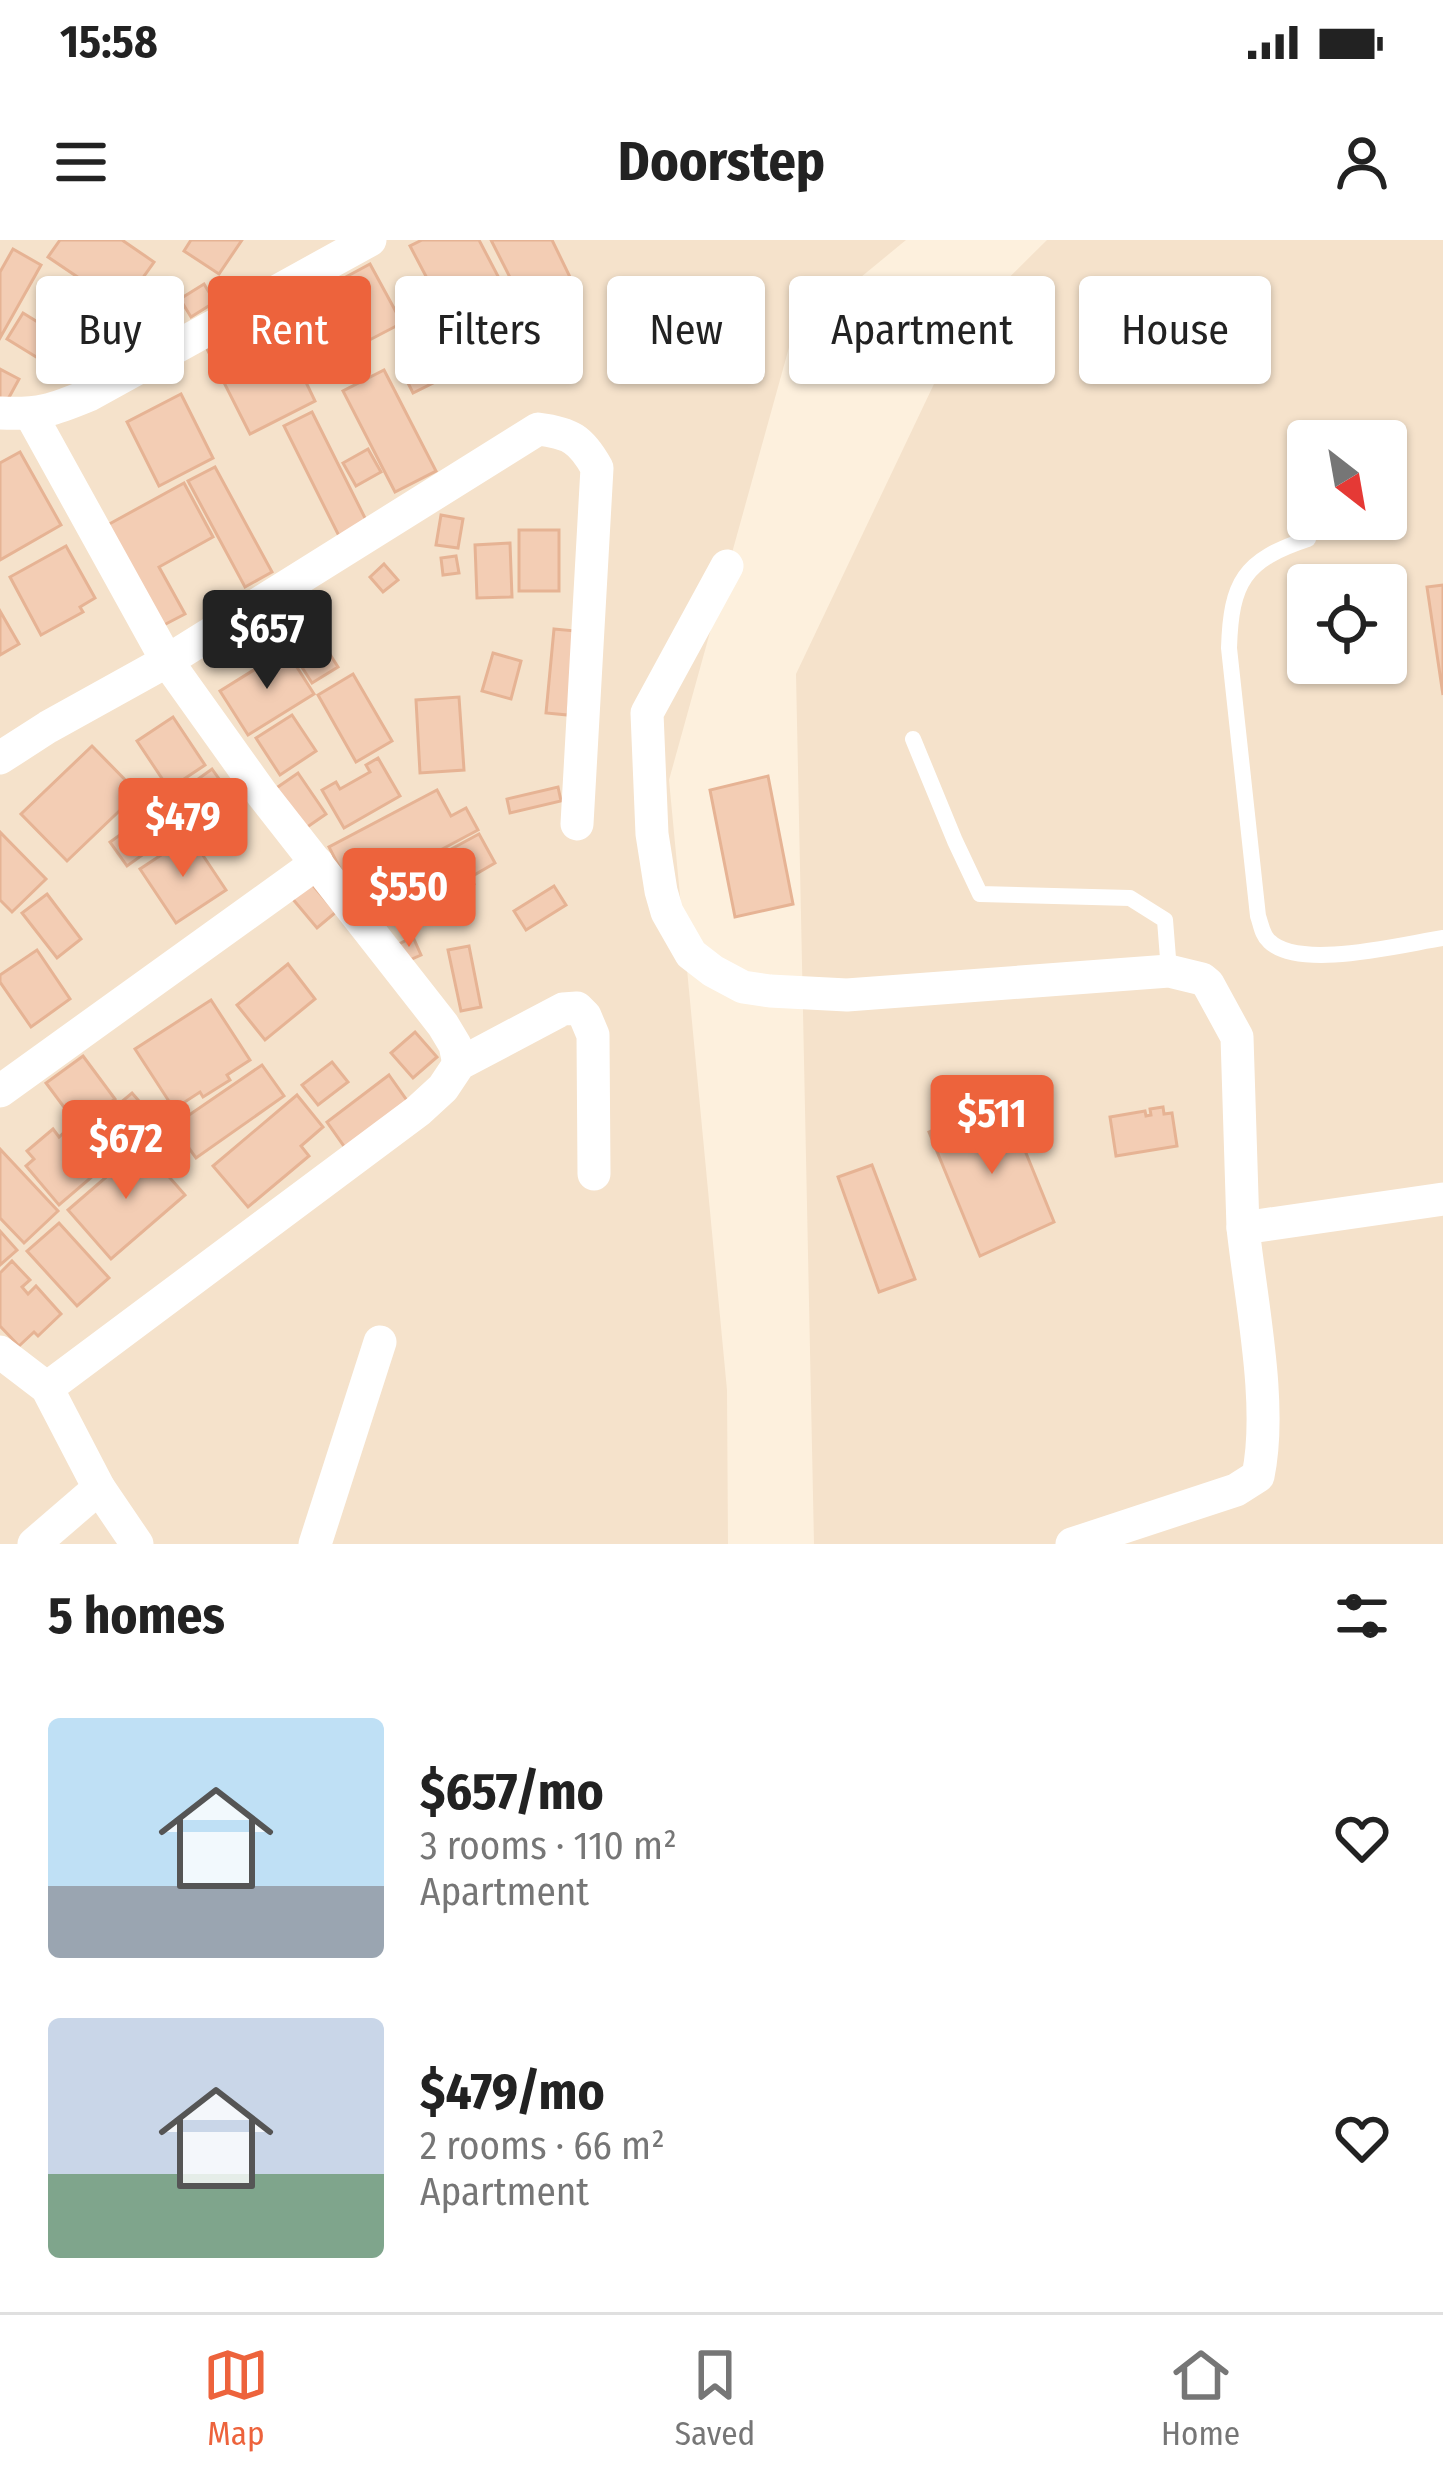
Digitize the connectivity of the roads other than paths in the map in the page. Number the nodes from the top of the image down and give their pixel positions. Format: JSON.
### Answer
{"nodes":[{"id":1,"x":370,"y":240,"type":"edge"},
{"id":2,"x":15,"y":414,"type":"edge"},
{"id":3,"x":1306,"y":540,"type":"edge"},
{"id":4,"x":727,"y":566,"type":"dead end"},
{"id":5,"x":167,"y":662,"type":"junction"},
{"id":6,"x":913,"y":739,"type":"dead end"},
{"id":7,"x":0,"y":758,"type":"edge"},
{"id":8,"x":577,"y":824,"type":"dead end"},
{"id":9,"x":317,"y":863,"type":"junction"},
{"id":10,"x":1443,"y":938,"type":"edge"},
{"id":11,"x":1168,"y":971,"type":"junction"},
{"id":12,"x":459,"y":1064,"type":"junction"},
{"id":13,"x":0,"y":1090,"type":"edge"},
{"id":14,"x":594,"y":1174,"type":"dead end"},
{"id":15,"x":1443,"y":1199,"type":"edge"},
{"id":16,"x":1243,"y":1228,"type":"junction"},
{"id":17,"x":380,"y":1342,"type":"dead end"},
{"id":18,"x":0,"y":1352,"type":"edge"},
{"id":19,"x":47,"y":1388,"type":"junction"},
{"id":20,"x":99,"y":1488,"type":"junction"},
{"id":21,"x":34,"y":1544,"type":"edge"},
{"id":22,"x":137,"y":1544,"type":"edge"},
{"id":23,"x":315,"y":1544,"type":"edge"},
{"id":24,"x":1072,"y":1544,"type":"edge"}],
"edges":[{"from":1,"to":2,"type":"street"},
{"from":2,"to":5,"type":"street"},
{"from":3,"to":10,"type":"lane"},
{"from":4,"to":11,"type":"street"},
{"from":5,"to":7,"type":"street"},
{"from":5,"to":8,"type":"street"},
{"from":5,"to":9,"type":"street"},
{"from":6,"to":11,"type":"lane"},
{"from":9,"to":12,"type":"street"},
{"from":9,"to":13,"type":"street"},
{"from":11,"to":16,"type":"street"},
{"from":12,"to":14,"type":"street"},
{"from":12,"to":19,"type":"street"},
{"from":15,"to":16,"type":"street"},
{"from":16,"to":24,"type":"street"},
{"from":17,"to":23,"type":"street"},
{"from":18,"to":19,"type":"street"},
{"from":19,"to":20,"type":"street"},
{"from":20,"to":21,"type":"street"},
{"from":20,"to":22,"type":"street"}]}
